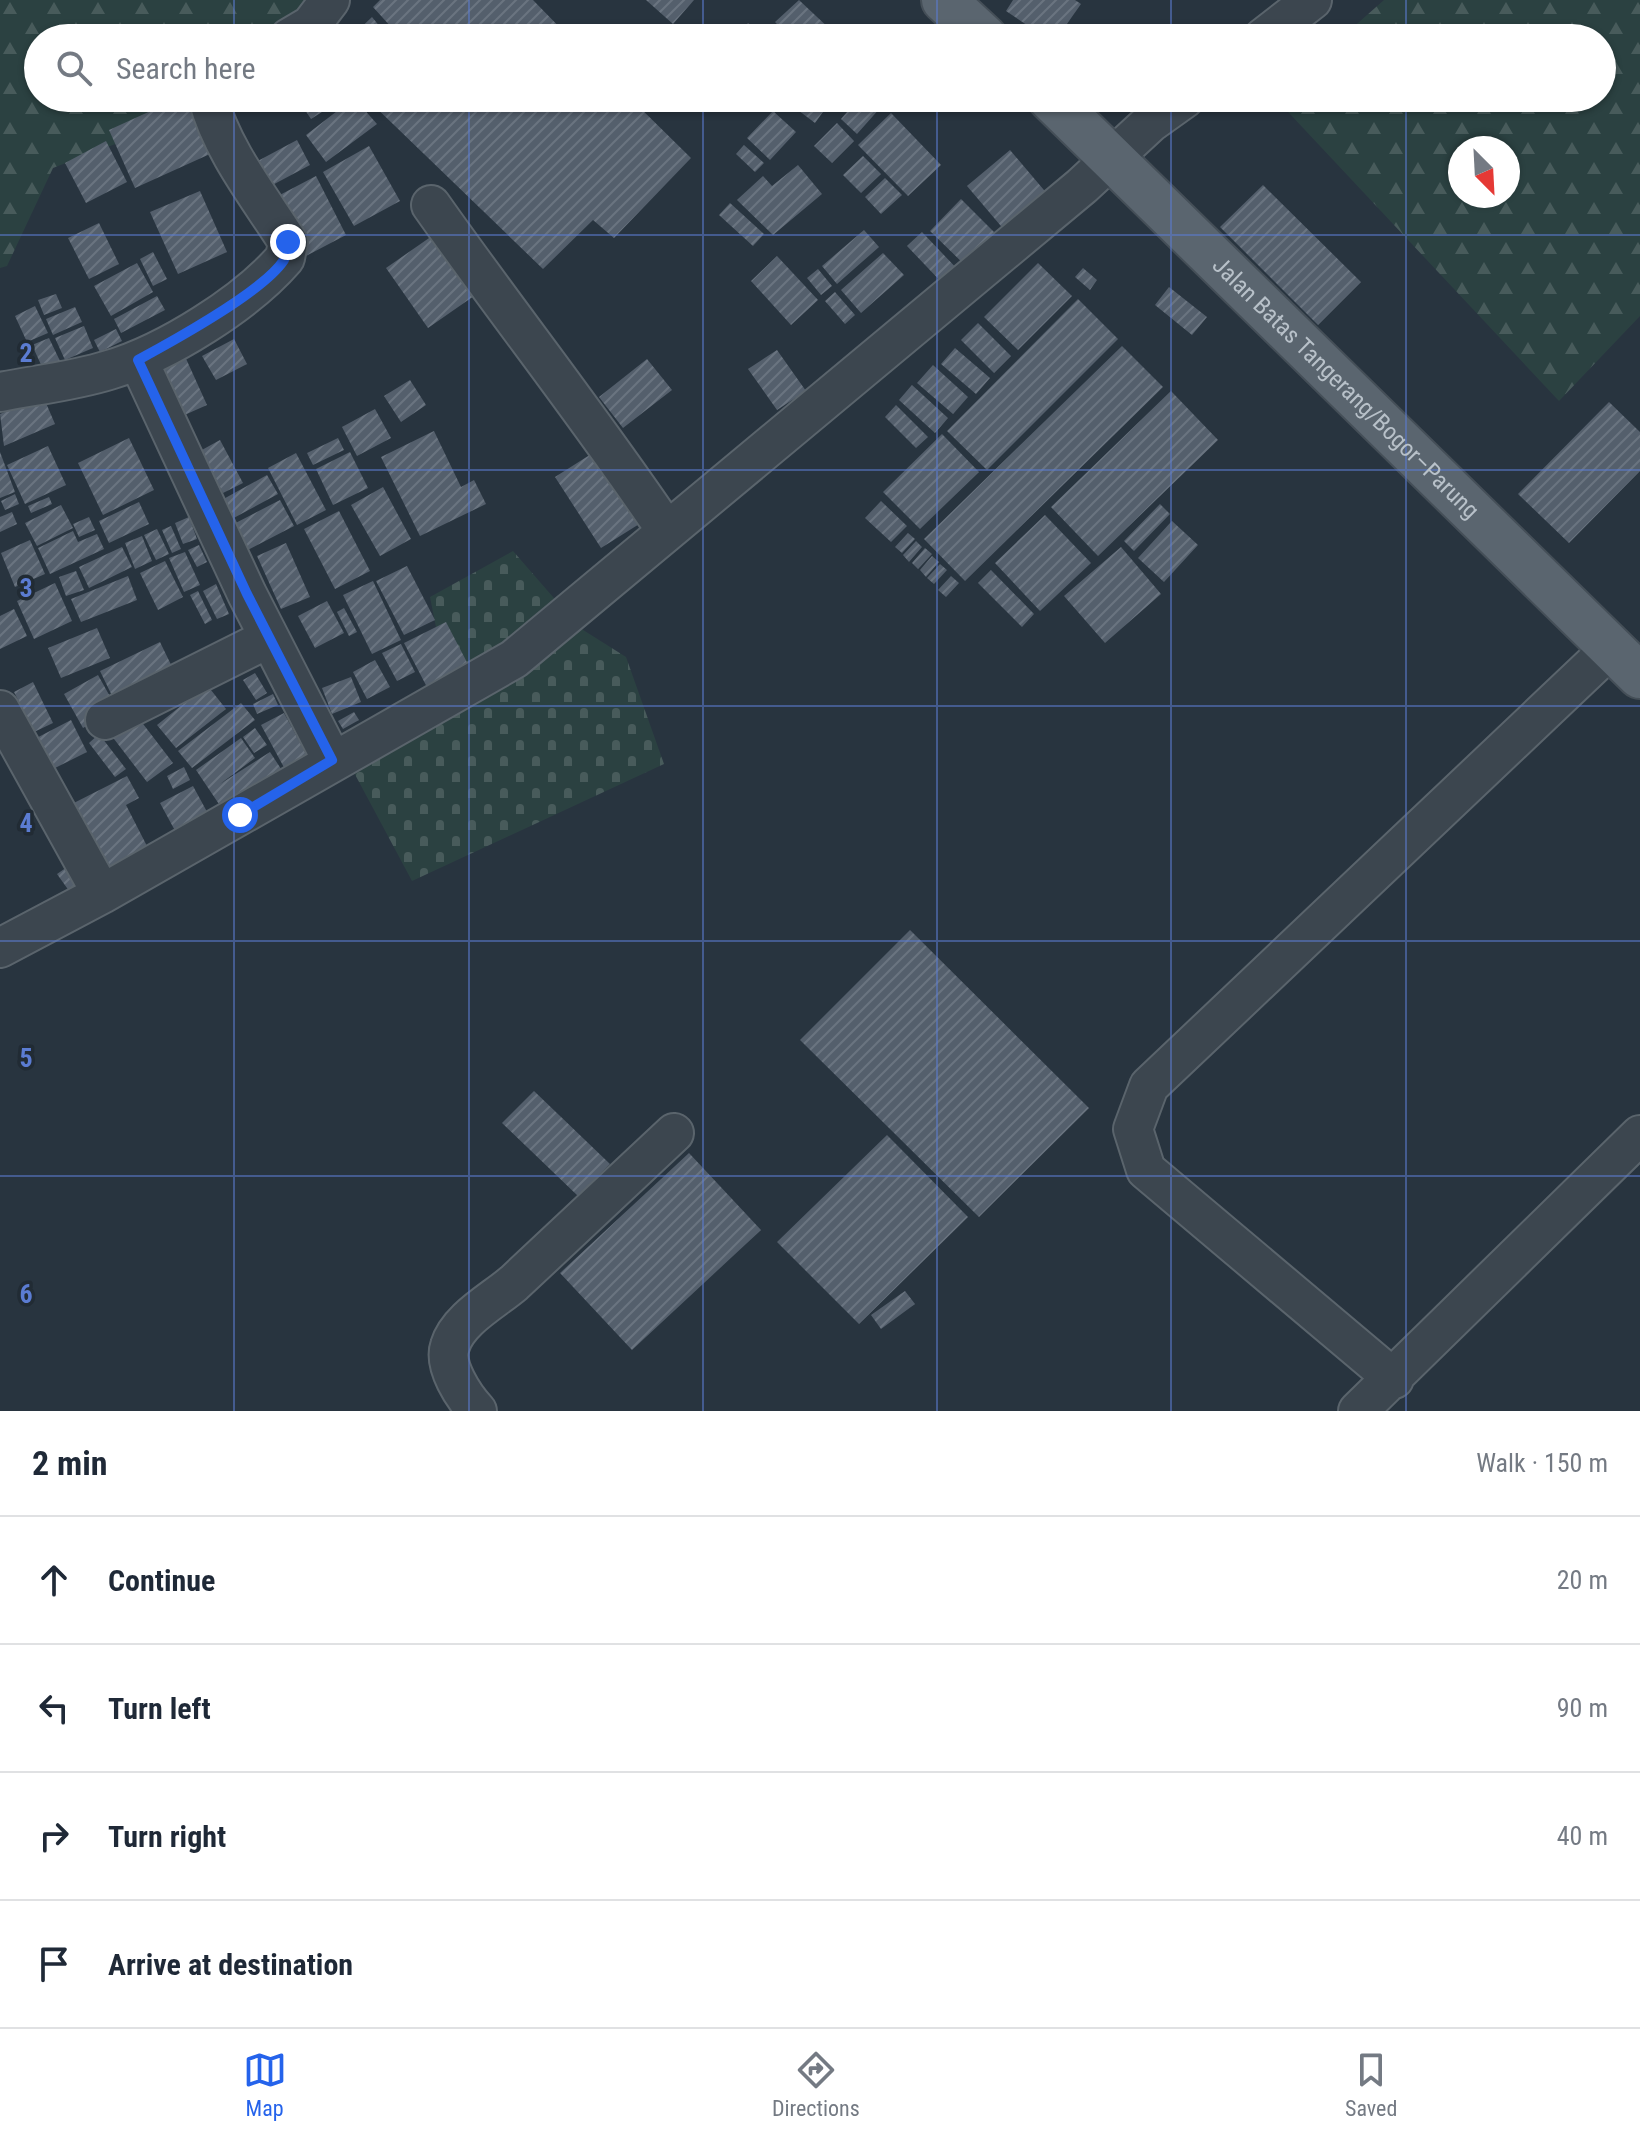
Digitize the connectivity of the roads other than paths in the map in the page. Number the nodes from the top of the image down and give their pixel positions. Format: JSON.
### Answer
{"nodes":[{"id":1,"x":330,"y":0,"type":"edge"},
{"id":2,"x":944,"y":0,"type":"edge"},
{"id":3,"x":1312,"y":0,"type":"edge"},
{"id":4,"x":312,"y":24,"type":"edge"},
{"id":5,"x":970,"y":24,"type":"edge"},
{"id":6,"x":1281,"y":24,"type":"edge"},
{"id":7,"x":212,"y":112,"type":"edge"},
{"id":8,"x":1065,"y":112,"type":"edge"},
{"id":9,"x":1168,"y":112,"type":"edge"},
{"id":10,"x":1113,"y":156,"type":"junction"},
{"id":11,"x":431,"y":205,"type":"dead end"},
{"id":12,"x":138,"y":360,"type":"junction"},
{"id":13,"x":0,"y":392,"type":"edge"},
{"id":14,"x":666,"y":530,"type":"junction"},
{"id":15,"x":269,"y":638,"type":"junction"},
{"id":16,"x":1625,"y":662,"type":"edge"},
{"id":17,"x":0,"y":710,"type":"edge"},
{"id":18,"x":105,"y":720,"type":"dead end"},
{"id":19,"x":332,"y":760,"type":"junction"},
{"id":20,"x":102,"y":894,"type":"junction"},
{"id":21,"x":0,"y":948,"type":"edge"},
{"id":22,"x":674,"y":1133,"type":"dead end"},
{"id":23,"x":1640,"y":1135,"type":"edge"},
{"id":24,"x":1394,"y":1379,"type":"junction"},
{"id":25,"x":477,"y":1411,"type":"edge"},
{"id":26,"x":1358,"y":1411,"type":"edge"}],
"edges":[{"from":1,"to":4,"type":"street"},
{"from":2,"to":5,"type":"main road"},
{"from":3,"to":6,"type":"street"},
{"from":7,"to":12,"type":"street"},
{"from":8,"to":10,"type":"main road","name":"Jalan Batas Tangerang/Bogor–Parung"},
{"from":9,"to":10,"type":"street"},
{"from":10,"to":14,"type":"street"},
{"from":10,"to":16,"type":"main road","name":"Jalan Batas Tangerang/Bogor–Parung"},
{"from":11,"to":14,"type":"street"},
{"from":12,"to":13,"type":"street"},
{"from":12,"to":15,"type":"street"},
{"from":14,"to":19,"type":"street"},
{"from":15,"to":18,"type":"street"},
{"from":15,"to":19,"type":"street"},
{"from":16,"to":24,"type":"street"},
{"from":17,"to":20,"type":"street"},
{"from":19,"to":20,"type":"street"},
{"from":20,"to":21,"type":"street"},
{"from":22,"to":25,"type":"street"},
{"from":23,"to":24,"type":"street"},
{"from":24,"to":26,"type":"street"}]}
